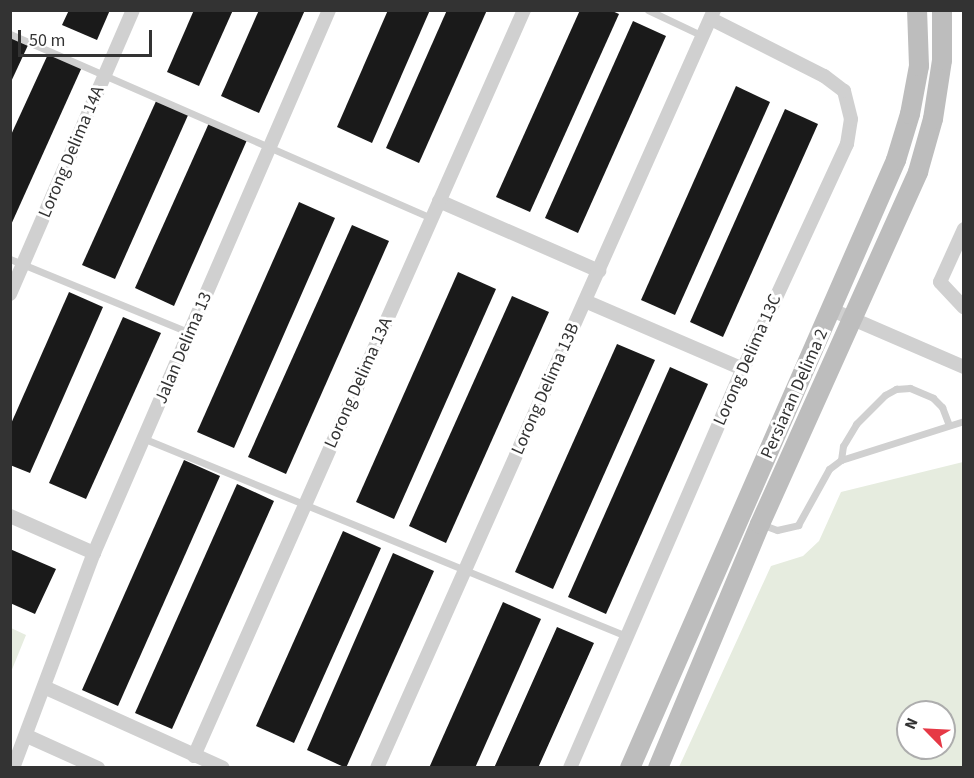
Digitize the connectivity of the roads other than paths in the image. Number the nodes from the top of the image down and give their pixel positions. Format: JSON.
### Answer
{"nodes":[{"id":1,"x":134,"y":10,"type":"edge"},
{"id":2,"x":329,"y":10,"type":"edge"},
{"id":3,"x":524,"y":10,"type":"edge"},
{"id":4,"x":648,"y":10,"type":"edge"},
{"id":5,"x":917,"y":10,"type":"edge"},
{"id":6,"x":942,"y":10,"type":"edge"},
{"id":7,"x":712,"y":15,"type":"edge"},
{"id":8,"x":10,"y":34,"type":"edge"},
{"id":9,"x":703,"y":36,"type":"junction"},
{"id":10,"x":105,"y":77,"type":"junction"},
{"id":11,"x":269,"y":147,"type":"junction"},
{"id":12,"x":439,"y":201,"type":"junction"},
{"id":13,"x":432,"y":218,"type":"junction"},
{"id":14,"x":963,"y":229,"type":"edge"},
{"id":15,"x":17,"y":262,"type":"edge"},
{"id":16,"x":599,"y":271,"type":"junction"},
{"id":17,"x":10,"y":294,"type":"edge"},
{"id":18,"x":585,"y":301,"type":"junction"},
{"id":19,"x":963,"y":308,"type":"edge"},
{"id":20,"x":832,"y":309,"type":"junction"},
{"id":21,"x":851,"y":318,"type":"junction"},
{"id":22,"x":190,"y":333,"type":"junction"},
{"id":23,"x":963,"y":367,"type":"edge"},
{"id":24,"x":743,"y":369,"type":"junction"},
{"id":25,"x":963,"y":421,"type":"edge"},
{"id":26,"x":949,"y":425,"type":"junction"},
{"id":27,"x":145,"y":439,"type":"junction"},
{"id":28,"x":841,"y":460,"type":"junction"},
{"id":29,"x":305,"y":504,"type":"junction"},
{"id":30,"x":10,"y":516,"type":"edge"},
{"id":31,"x":760,"y":524,"type":"junction"},
{"id":32,"x":94,"y":553,"type":"junction"},
{"id":33,"x":465,"y":570,"type":"junction"},
{"id":34,"x":626,"y":636,"type":"junction"},
{"id":35,"x":44,"y":687,"type":"junction"},
{"id":36,"x":27,"y":736,"type":"junction"},
{"id":37,"x":194,"y":756,"type":"junction"},
{"id":38,"x":13,"y":768,"type":"edge"},
{"id":39,"x":98,"y":768,"type":"edge"},
{"id":40,"x":223,"y":768,"type":"edge"},
{"id":41,"x":377,"y":768,"type":"edge"},
{"id":42,"x":570,"y":768,"type":"edge"},
{"id":43,"x":630,"y":768,"type":"edge"},
{"id":44,"x":658,"y":768,"type":"edge"}],
"edges":[{"from":1,"to":10,"type":"street","name":"Lorong Delima 14A"},
{"from":2,"to":11,"type":"street","name":"Jalan Delima 13"},
{"from":3,"to":12,"type":"street","name":"Lorong Delima 13A"},
{"from":4,"to":9,"type":"lane"},
{"from":5,"to":20,"type":"street","name":"Persiaran Delima 2"},
{"from":6,"to":21,"type":"street","name":"Persiaran Delima 2"},
{"from":7,"to":9,"type":"street","name":"Lorong Delima 13B"},
{"from":7,"to":24,"type":"street","name":"Lorong Delima 13C"},
{"from":8,"to":10,"type":"lane"},
{"from":9,"to":16,"type":"street","name":"Lorong Delima 13B"},
{"from":10,"to":11,"type":"lane"},
{"from":10,"to":15,"type":"street","name":"Lorong Delima 14A"},
{"from":11,"to":13,"type":"lane"},
{"from":11,"to":22,"type":"street","name":"Jalan Delima 13"},
{"from":12,"to":13,"type":"street","name":"Lorong Delima 13A"},
{"from":12,"to":16,"type":"street"},
{"from":13,"to":29,"type":"street","name":"Lorong Delima 13A"},
{"from":14,"to":19,"type":"street"},
{"from":15,"to":17,"type":"street","name":"Lorong Delima 14A"},
{"from":15,"to":22,"type":"lane"},
{"from":16,"to":18,"type":"street","name":"Lorong Delima 13B"},
{"from":18,"to":24,"type":"street"},
{"from":18,"to":33,"type":"street","name":"Lorong Delima 13B"},
{"from":20,"to":21,"type":"street"},
{"from":20,"to":43,"type":"street","name":"Persiaran Delima 2"},
{"from":21,"to":23,"type":"street"},
{"from":21,"to":31,"type":"street","name":"Persiaran Delima 2"},
{"from":22,"to":27,"type":"street","name":"Jalan Delima 13"},
{"from":24,"to":34,"type":"street","name":"Lorong Delima 13C"},
{"from":25,"to":26,"type":"lane"},
{"from":26,"to":28,"type":"lane"},
{"from":26,"to":28,"type":"lane"},
{"from":27,"to":29,"type":"lane"},
{"from":27,"to":32,"type":"street","name":"Jalan Delima 13"},
{"from":28,"to":31,"type":"lane"},
{"from":29,"to":33,"type":"lane"},
{"from":29,"to":37,"type":"street","name":"Lorong Delima 13A"},
{"from":30,"to":32,"type":"street"},
{"from":31,"to":44,"type":"street","name":"Persiaran Delima 2"},
{"from":32,"to":35,"type":"street","name":"Jalan Delima 13"},
{"from":33,"to":34,"type":"lane"},
{"from":33,"to":41,"type":"street","name":"Lorong Delima 13B"},
{"from":34,"to":42,"type":"street","name":"Lorong Delima 13C"},
{"from":35,"to":36,"type":"street","name":"Jalan Delima 13"},
{"from":35,"to":37,"type":"street"},
{"from":36,"to":38,"type":"street"},
{"from":36,"to":39,"type":"street"},
{"from":37,"to":40,"type":"street"}]}
